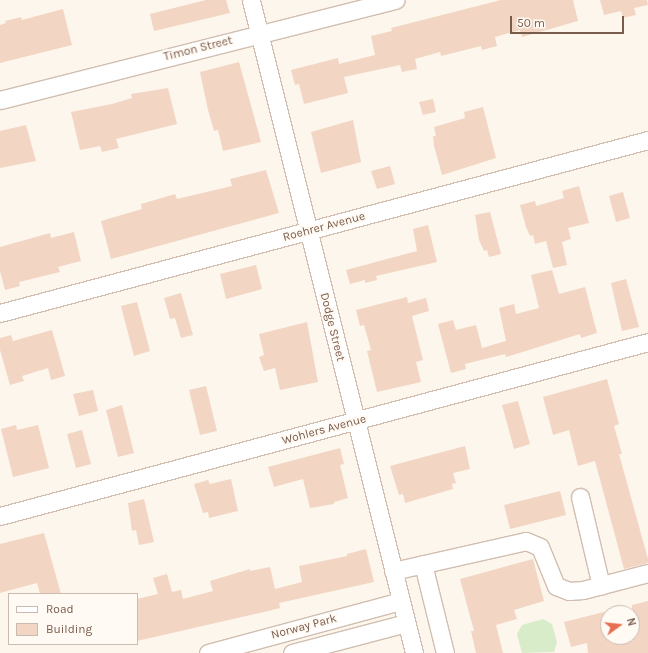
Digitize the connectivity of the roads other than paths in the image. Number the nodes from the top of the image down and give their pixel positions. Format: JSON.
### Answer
{"nodes":[{"id":1,"x":252,"y":0,"type":"edge"},
{"id":2,"x":396,"y":0,"type":"edge"},
{"id":3,"x":260,"y":33,"type":"junction"},
{"id":4,"x":0,"y":100,"type":"edge"},
{"id":5,"x":648,"y":140,"type":"edge"},
{"id":6,"x":308,"y":231,"type":"junction"},
{"id":7,"x":0,"y":313,"type":"edge"},
{"id":8,"x":648,"y":342,"type":"edge"},
{"id":9,"x":356,"y":422,"type":"junction"},
{"id":10,"x":580,"y":498,"type":"dead end"},
{"id":11,"x":0,"y":516,"type":"edge"},
{"id":12,"x":423,"y":564,"type":"junction"},
{"id":13,"x":393,"y":571,"type":"junction"},
{"id":14,"x":648,"y":573,"type":"edge"},
{"id":15,"x":601,"y":586,"type":"junction"},
{"id":16,"x":400,"y":601,"type":"junction"},
{"id":17,"x":406,"y":623,"type":"junction"},
{"id":18,"x":208,"y":653,"type":"edge"},
{"id":19,"x":292,"y":653,"type":"edge"},
{"id":20,"x":414,"y":653,"type":"edge"},
{"id":21,"x":445,"y":653,"type":"edge"}],
"edges":[{"from":1,"to":3,"type":"street","name":"Dodge Street"},
{"from":2,"to":3,"type":"street","name":"Timon Street"},
{"from":3,"to":4,"type":"street","name":"Timon Street"},
{"from":3,"to":6,"type":"street","name":"Dodge Street"},
{"from":5,"to":6,"type":"street","name":"Roehrer Avenue"},
{"from":6,"to":7,"type":"street","name":"Roehrer Avenue"},
{"from":6,"to":9,"type":"street","name":"Dodge Street"},
{"from":8,"to":9,"type":"street","name":"Wohlers Avenue"},
{"from":9,"to":11,"type":"street","name":"Wohlers Avenue"},
{"from":9,"to":13,"type":"street","name":"Dodge Street"},
{"from":10,"to":15,"type":"street"},
{"from":12,"to":13,"type":"street"},
{"from":12,"to":15,"type":"street"},
{"from":12,"to":21,"type":"street"},
{"from":13,"to":16,"type":"street","name":"Dodge Street"},
{"from":14,"to":15,"type":"street"},
{"from":16,"to":17,"type":"street","name":"Dodge Street"},
{"from":16,"to":18,"type":"street","name":"Norway Park"},
{"from":17,"to":19,"type":"street","name":"Norway Park"},
{"from":17,"to":20,"type":"street","name":"Dodge Street"}]}
